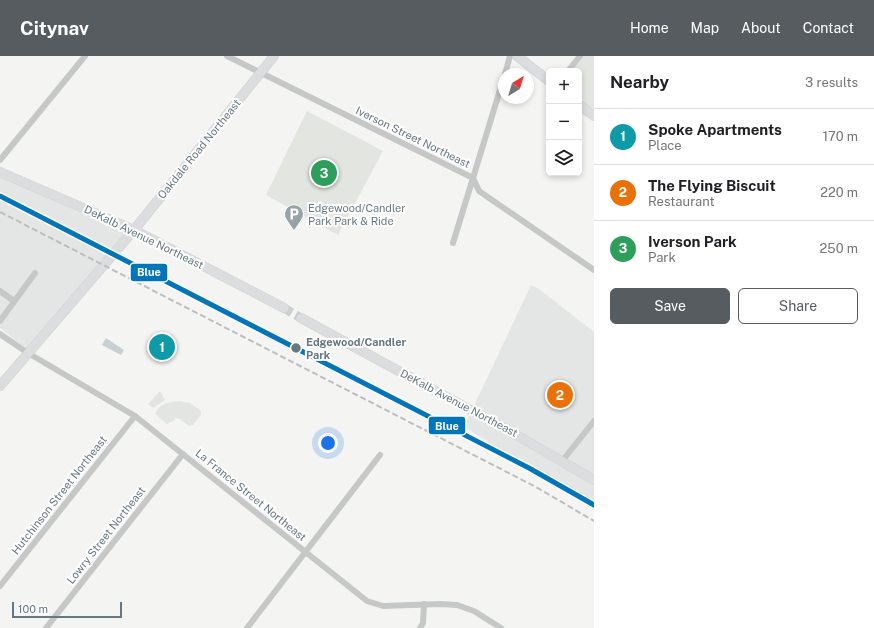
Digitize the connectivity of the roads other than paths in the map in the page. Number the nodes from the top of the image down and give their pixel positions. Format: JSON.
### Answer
{"nodes":[{"id":1,"x":85,"y":56,"type":"edge"},
{"id":2,"x":227,"y":56,"type":"edge"},
{"id":3,"x":274,"y":56,"type":"edge"},
{"id":4,"x":510,"y":56,"type":"edge"},
{"id":5,"x":517,"y":56,"type":"edge"},
{"id":6,"x":580,"y":56,"type":"edge"},
{"id":7,"x":506,"y":68,"type":"edge"},
{"id":8,"x":570,"y":68,"type":"edge"},
{"id":9,"x":261,"y":73,"type":"junction"},
{"id":10,"x":546,"y":80,"type":"edge"},
{"id":11,"x":498,"y":95,"type":"edge"},
{"id":12,"x":582,"y":107,"type":"edge"},
{"id":13,"x":594,"y":116,"type":"edge"},
{"id":14,"x":0,"y":160,"type":"edge"},
{"id":15,"x":0,"y":172,"type":"edge"},
{"id":16,"x":473,"y":178,"type":"junction"},
{"id":17,"x":134,"y":230,"type":"junction"},
{"id":18,"x":452,"y":243,"type":"dead end"},
{"id":19,"x":594,"y":270,"type":"edge"},
{"id":20,"x":35,"y":273,"type":"dead end"},
{"id":21,"x":0,"y":291,"type":"edge"},
{"id":22,"x":14,"y":302,"type":"junction"},
{"id":23,"x":284,"y":308,"type":"tunnel mouth"},
{"id":24,"x":301,"y":318,"type":"tunnel mouth"},
{"id":25,"x":0,"y":321,"type":"edge"},
{"id":26,"x":0,"y":334,"type":"edge"},
{"id":27,"x":28,"y":353,"type":"junction"},
{"id":28,"x":0,"y":386,"type":"edge"},
{"id":29,"x":135,"y":416,"type":"junction"},
{"id":30,"x":594,"y":421,"type":"edge"},
{"id":31,"x":183,"y":454,"type":"junction"},
{"id":32,"x":380,"y":455,"type":"dead end"},
{"id":33,"x":562,"y":460,"type":"junction"},
{"id":34,"x":594,"y":480,"type":"edge"},
{"id":35,"x":305,"y":552,"type":"junction"},
{"id":36,"x":0,"y":586,"type":"edge"},
{"id":37,"x":424,"y":604,"type":"junction"},
{"id":38,"x":46,"y":628,"type":"edge"},
{"id":39,"x":247,"y":628,"type":"edge"},
{"id":40,"x":420,"y":628,"type":"edge"},
{"id":41,"x":501,"y":628,"type":"edge"}],
"edges":[{"from":1,"to":14,"type":"street"},
{"from":2,"to":9,"type":"street","name":"Iverson Street Northeast"},
{"from":3,"to":9,"type":"main road","name":"Oakdale Road Northeast"},
{"from":4,"to":7,"type":"street"},
{"from":5,"to":10,"type":"main road"},
{"from":6,"to":8,"type":"street"},
{"from":9,"to":16,"type":"street","name":"Iverson Street Northeast"},
{"from":9,"to":17,"type":"main road","name":"Oakdale Road Northeast"},
{"from":11,"to":16,"type":"street"},
{"from":12,"to":13,"type":"main road"},
{"from":15,"to":17,"type":"main road","name":"DeKalb Avenue Northeast"},
{"from":16,"to":18,"type":"street"},
{"from":16,"to":19,"type":"street","name":"Iverson Street Northeast"},
{"from":17,"to":23,"type":"main road","name":"DeKalb Avenue Northeast"},
{"from":17,"to":27,"type":"main road","name":"Oakdale Road Northeast"},
{"from":20,"to":22,"type":"street"},
{"from":21,"to":22,"type":"street"},
{"from":22,"to":25,"type":"street"},
{"from":24,"to":33,"type":"main road","name":"DeKalb Avenue Northeast"},
{"from":26,"to":27,"type":"street","name":"La France Street Northeast"},
{"from":27,"to":28,"type":"main road","name":"Oakdale Road Northeast"},
{"from":27,"to":29,"type":"street","name":"La France Street Northeast"},
{"from":29,"to":31,"type":"street","name":"La France Street Northeast"},
{"from":29,"to":36,"type":"street","name":"Hutchinson Street Northeast"},
{"from":30,"to":33,"type":"street"},
{"from":31,"to":35,"type":"street","name":"La France Street Northeast"},
{"from":31,"to":38,"type":"street","name":"Lowry Street Northeast"},
{"from":32,"to":35,"type":"street"},
{"from":33,"to":34,"type":"main road","name":"DeKalb Avenue Northeast"},
{"from":35,"to":37,"type":"street","name":"La France Street Northeast"},
{"from":35,"to":39,"type":"street"},
{"from":37,"to":40,"type":"street"},
{"from":37,"to":41,"type":"street","name":"La France Street Northeast"}]}
